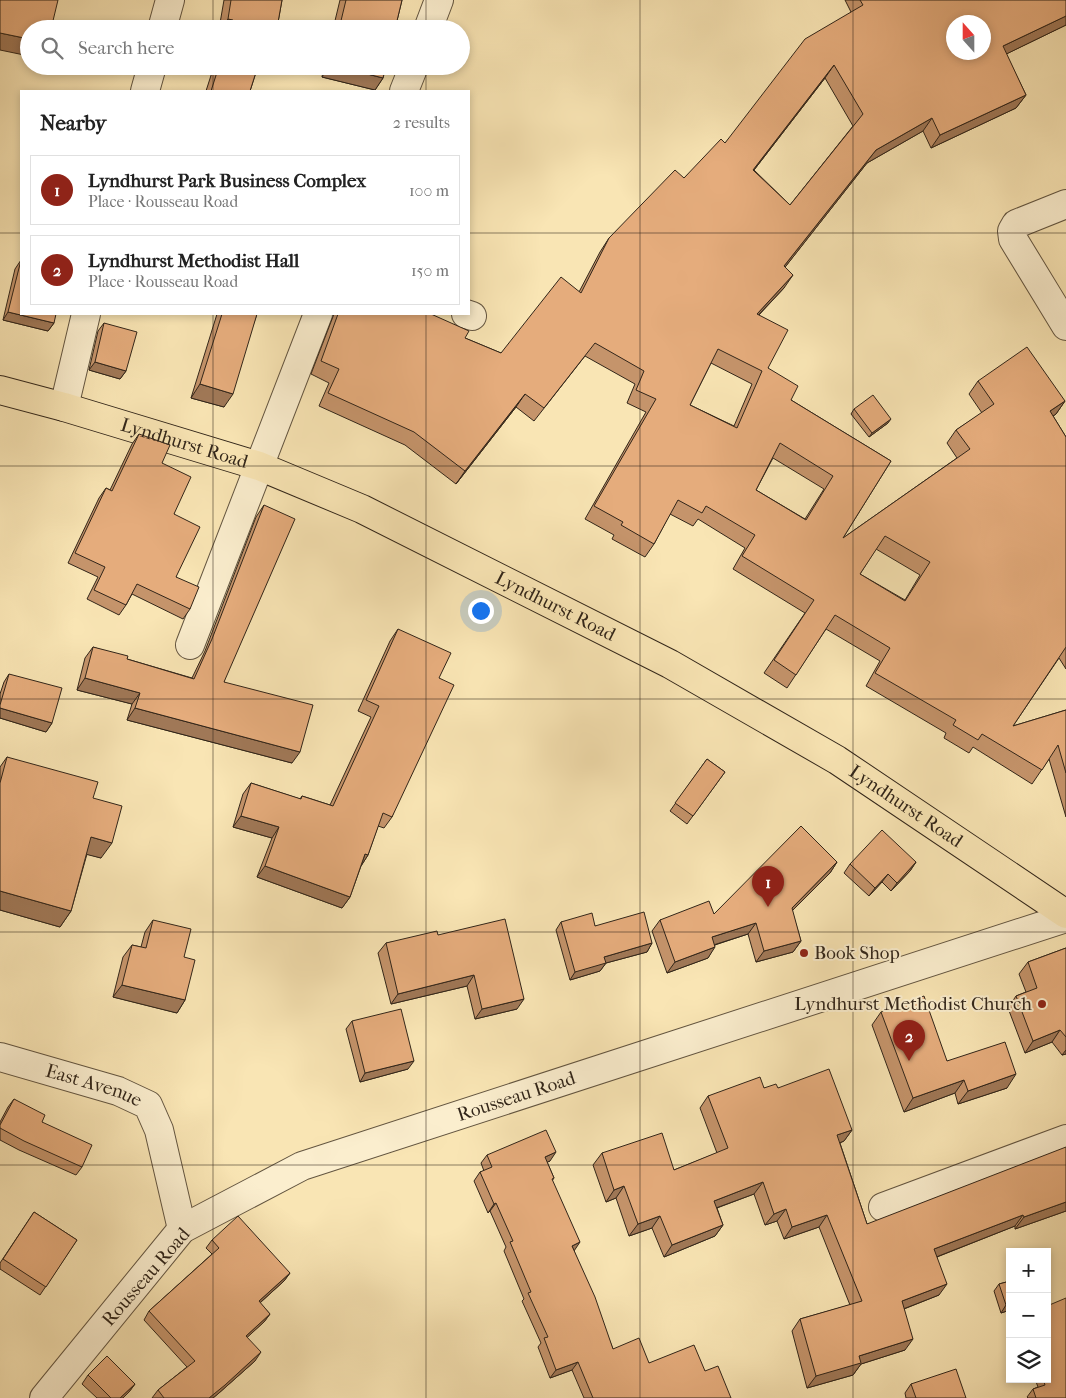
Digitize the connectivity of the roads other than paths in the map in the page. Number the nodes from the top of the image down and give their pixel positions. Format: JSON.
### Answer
{"nodes":[{"id":1,"x":170,"y":0,"type":"edge"},
{"id":2,"x":439,"y":0,"type":"edge"},
{"id":3,"x":164,"y":20,"type":"edge"},
{"id":4,"x":431,"y":20,"type":"edge"},
{"id":5,"x":149,"y":75,"type":"edge"},
{"id":6,"x":410,"y":75,"type":"edge"},
{"id":7,"x":145,"y":90,"type":"edge"},
{"id":8,"x":404,"y":90,"type":"edge"},
{"id":9,"x":1066,"y":204,"type":"edge"},
{"id":10,"x":86,"y":315,"type":"edge"},
{"id":11,"x":318,"y":315,"type":"edge"},
{"id":12,"x":1066,"y":326,"type":"edge"},
{"id":13,"x":0,"y":390,"type":"edge"},
{"id":14,"x":64,"y":407,"type":"junction"},
{"id":15,"x":259,"y":466,"type":"junction"},
{"id":16,"x":190,"y":645,"type":"dead end"},
{"id":17,"x":1066,"y":916,"type":"edge"},
{"id":18,"x":0,"y":1057,"type":"edge"},
{"id":19,"x":1066,"y":1139,"type":"edge"},
{"id":20,"x":883,"y":1206,"type":"dead end"},
{"id":21,"x":182,"y":1229,"type":"junction"},
{"id":22,"x":44,"y":1398,"type":"edge"}],
"edges":[{"from":1,"to":3,"type":"street"},
{"from":2,"to":4,"type":"street"},
{"from":5,"to":7,"type":"street"},
{"from":6,"to":8,"type":"street"},
{"from":9,"to":12,"type":"street"},
{"from":10,"to":14,"type":"street"},
{"from":11,"to":15,"type":"street"},
{"from":13,"to":14,"type":"main road","name":"Lyndhurst Road"},
{"from":14,"to":15,"type":"main road","name":"Lyndhurst Road"},
{"from":15,"to":16,"type":"street"},
{"from":15,"to":17,"type":"main road","name":"Lyndhurst Road"},
{"from":17,"to":21,"type":"street","name":"Rousseau Road"},
{"from":18,"to":21,"type":"street","name":"East Avenue"},
{"from":19,"to":20,"type":"street"},
{"from":21,"to":22,"type":"street","name":"Rousseau Road"}]}
